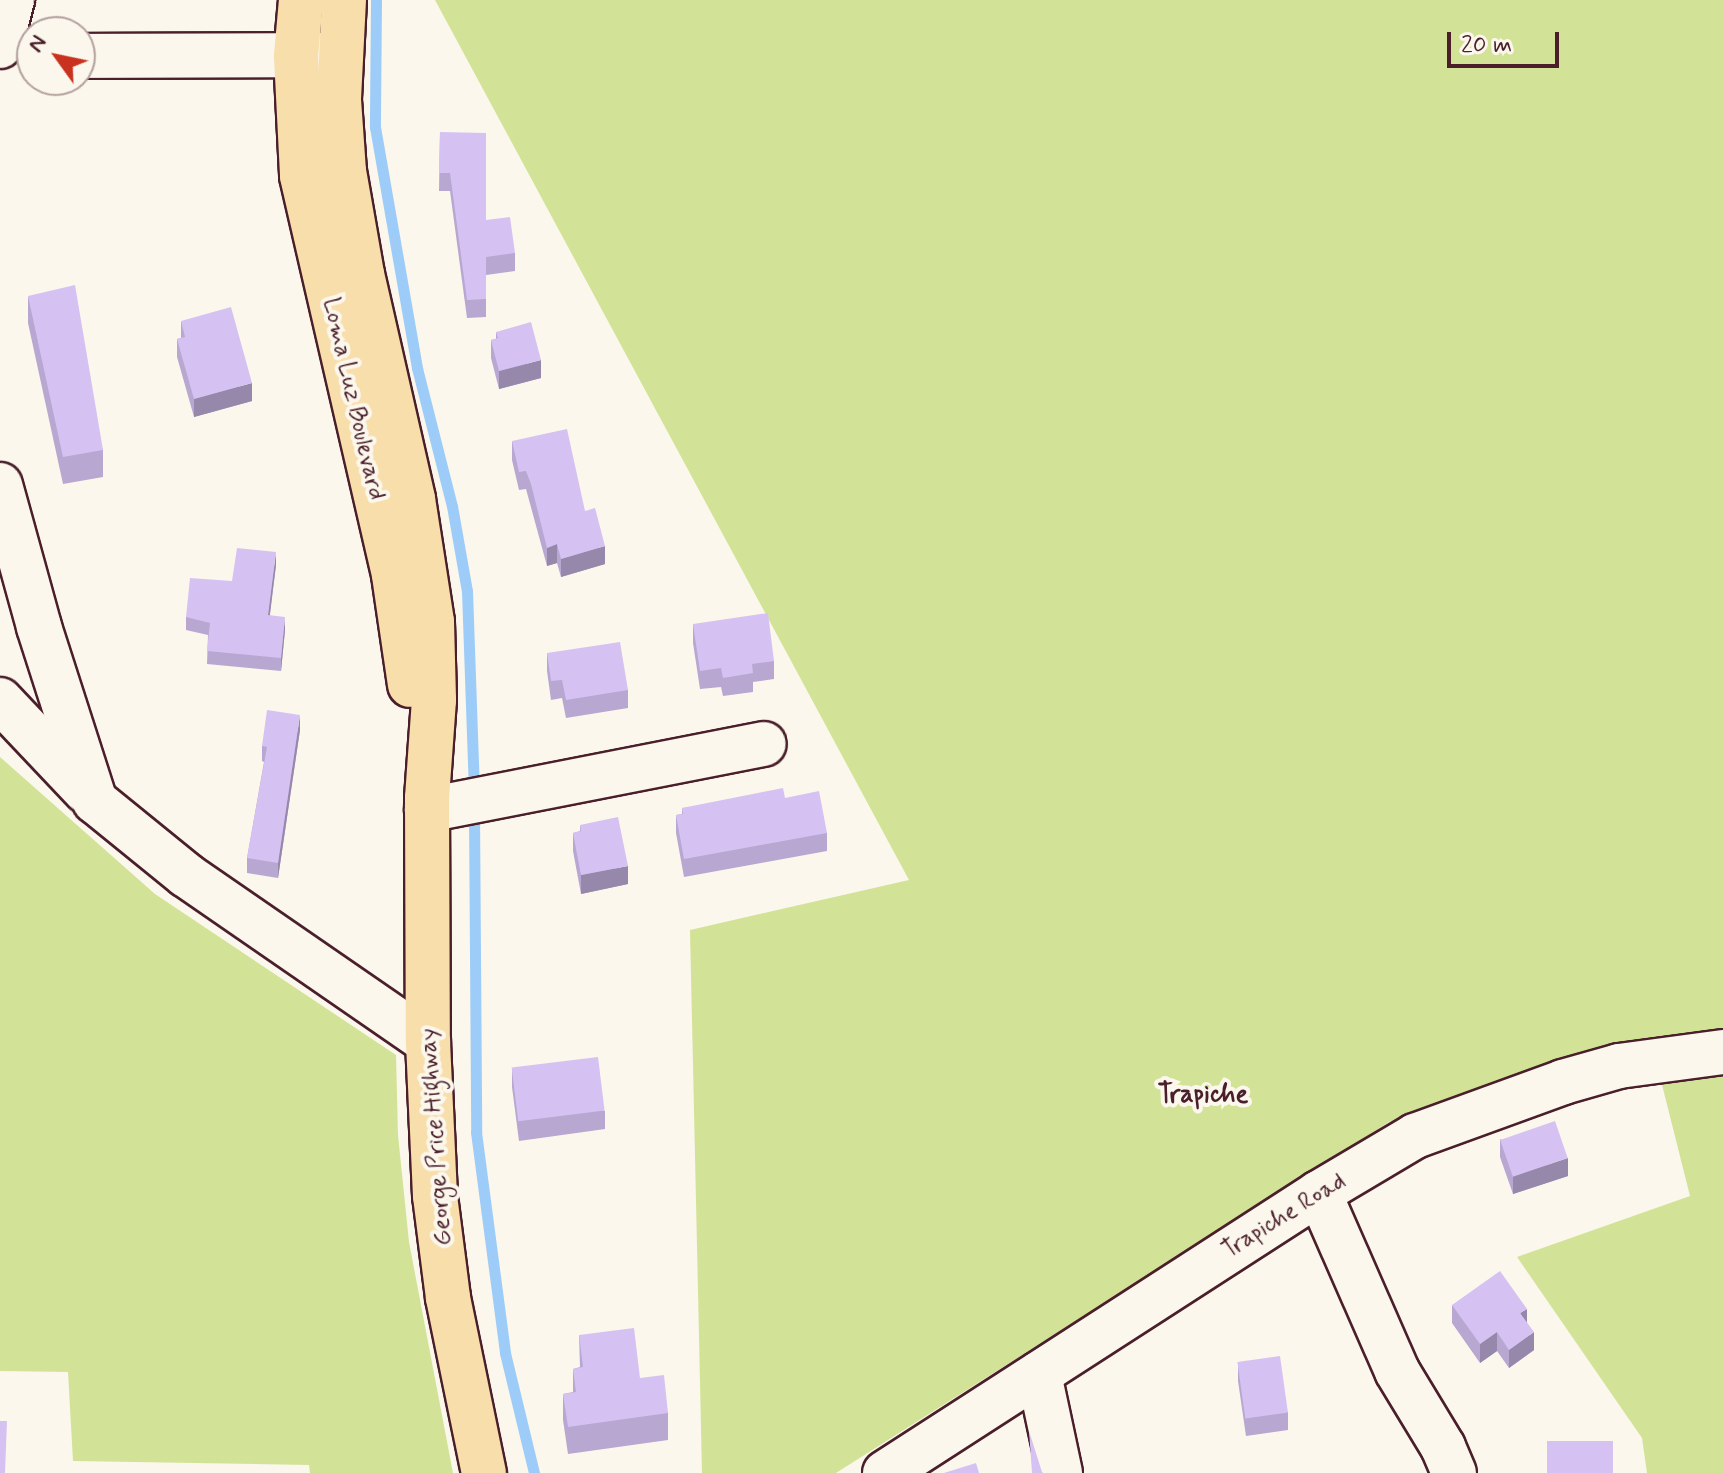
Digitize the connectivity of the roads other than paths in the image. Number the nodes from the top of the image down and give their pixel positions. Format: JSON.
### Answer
{"nodes":[{"id":1,"x":12,"y":0,"type":"edge"},
{"id":2,"x":301,"y":0,"type":"edge"},
{"id":3,"x":344,"y":0,"type":"edge"},
{"id":4,"x":0,"y":46,"type":"edge"},
{"id":5,"x":341,"y":55,"type":"junction"},
{"id":6,"x":96,"y":56,"type":"edge"},
{"id":7,"x":296,"y":56,"type":"junction"},
{"id":8,"x":0,"y":485,"type":"edge"},
{"id":9,"x":0,"y":700,"type":"edge"},
{"id":10,"x":764,"y":744,"type":"dead end"},
{"id":11,"x":95,"y":801,"type":"junction"},
{"id":12,"x":427,"y":804,"type":"junction"},
{"id":13,"x":428,"y":1042,"type":"junction"},
{"id":14,"x":1723,"y":1052,"type":"edge"},
{"id":15,"x":1319,"y":1193,"type":"junction"},
{"id":16,"x":1039,"y":1374,"type":"junction"},
{"id":17,"x":484,"y":1473,"type":"edge"},
{"id":18,"x":885,"y":1473,"type":"edge"},
{"id":19,"x":1060,"y":1473,"type":"edge"},
{"id":20,"x":1454,"y":1473,"type":"edge"}],
"edges":[{"from":1,"to":4,"type":"street"},
{"from":2,"to":7,"type":"highway","name":"Loma Luz Boulevard"},
{"from":3,"to":5,"type":"highway"},
{"from":5,"to":7,"type":"street"},
{"from":5,"to":12,"type":"highway"},
{"from":6,"to":7,"type":"street"},
{"from":7,"to":12,"type":"highway","name":"Loma Luz Boulevard"},
{"from":8,"to":11,"type":"street"},
{"from":9,"to":11,"type":"street"},
{"from":10,"to":12,"type":"street"},
{"from":11,"to":13,"type":"street"},
{"from":12,"to":13,"type":"highway","name":"George Price Highway"},
{"from":13,"to":17,"type":"highway","name":"George Price Highway"},
{"from":14,"to":15,"type":"street","name":"Trapiche Road"},
{"from":15,"to":16,"type":"street","name":"Trapiche Road"},
{"from":15,"to":20,"type":"street"},
{"from":16,"to":18,"type":"street","name":"Trapiche Road"},
{"from":16,"to":19,"type":"street"}]}
